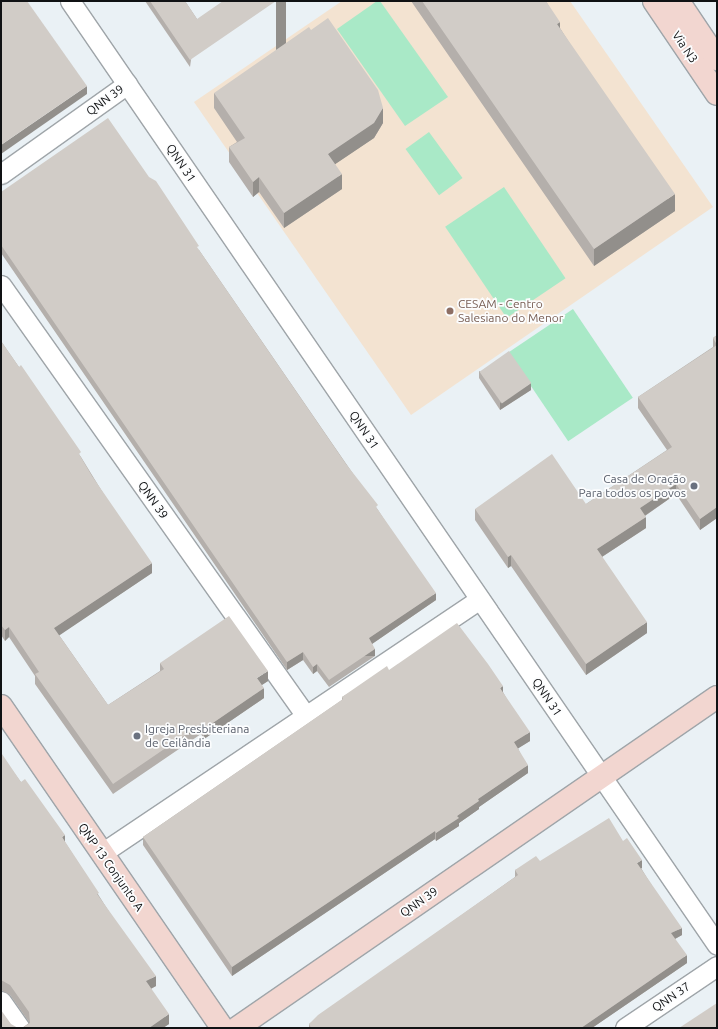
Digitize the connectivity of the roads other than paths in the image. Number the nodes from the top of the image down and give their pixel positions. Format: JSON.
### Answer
{"nodes":[{"id":1,"x":70,"y":1,"type":"edge"},
{"id":2,"x":654,"y":1,"type":"edge"},
{"id":3,"x":678,"y":1,"type":"edge"},
{"id":4,"x":717,"y":59,"type":"edge"},
{"id":5,"x":127,"y":84,"type":"junction"},
{"id":6,"x":717,"y":94,"type":"edge"},
{"id":7,"x":1,"y":174,"type":"edge"},
{"id":8,"x":1,"y":285,"type":"edge"},
{"id":9,"x":480,"y":599,"type":"junction"},
{"id":10,"x":717,"y":697,"type":"edge"},
{"id":11,"x":1,"y":706,"type":"edge"},
{"id":12,"x":306,"y":716,"type":"junction"},
{"id":13,"x":601,"y":776,"type":"junction"},
{"id":14,"x":102,"y":853,"type":"junction"},
{"id":15,"x":717,"y":945,"type":"edge"},
{"id":16,"x":717,"y":966,"type":"edge"},
{"id":17,"x":1,"y":1001,"type":"edge"},
{"id":18,"x":20,"y":1028,"type":"edge"},
{"id":19,"x":222,"y":1028,"type":"edge"},
{"id":20,"x":237,"y":1028,"type":"edge"},
{"id":21,"x":625,"y":1028,"type":"edge"}],
"edges":[{"from":1,"to":5,"type":"street","name":"QNN 39"},
{"from":2,"to":6,"type":"street","name":"Via N3"},
{"from":3,"to":4,"type":"street"},
{"from":5,"to":7,"type":"street","name":"QNN 39"},
{"from":5,"to":9,"type":"street","name":"QNN 31"},
{"from":8,"to":12,"type":"street","name":"QNN 39"},
{"from":9,"to":12,"type":"street"},
{"from":9,"to":13,"type":"street","name":"QNN 31"},
{"from":10,"to":13,"type":"street"},
{"from":11,"to":14,"type":"street","name":"QNP 13 Conjunto A"},
{"from":12,"to":14,"type":"street"},
{"from":13,"to":15,"type":"street","name":"QNN 31"},
{"from":13,"to":20,"type":"street","name":"QNN 39"},
{"from":14,"to":19,"type":"street","name":"QNP 13 Conjunto A"},
{"from":16,"to":21,"type":"street","name":"QNN 37"},
{"from":17,"to":18,"type":"street"}]}
